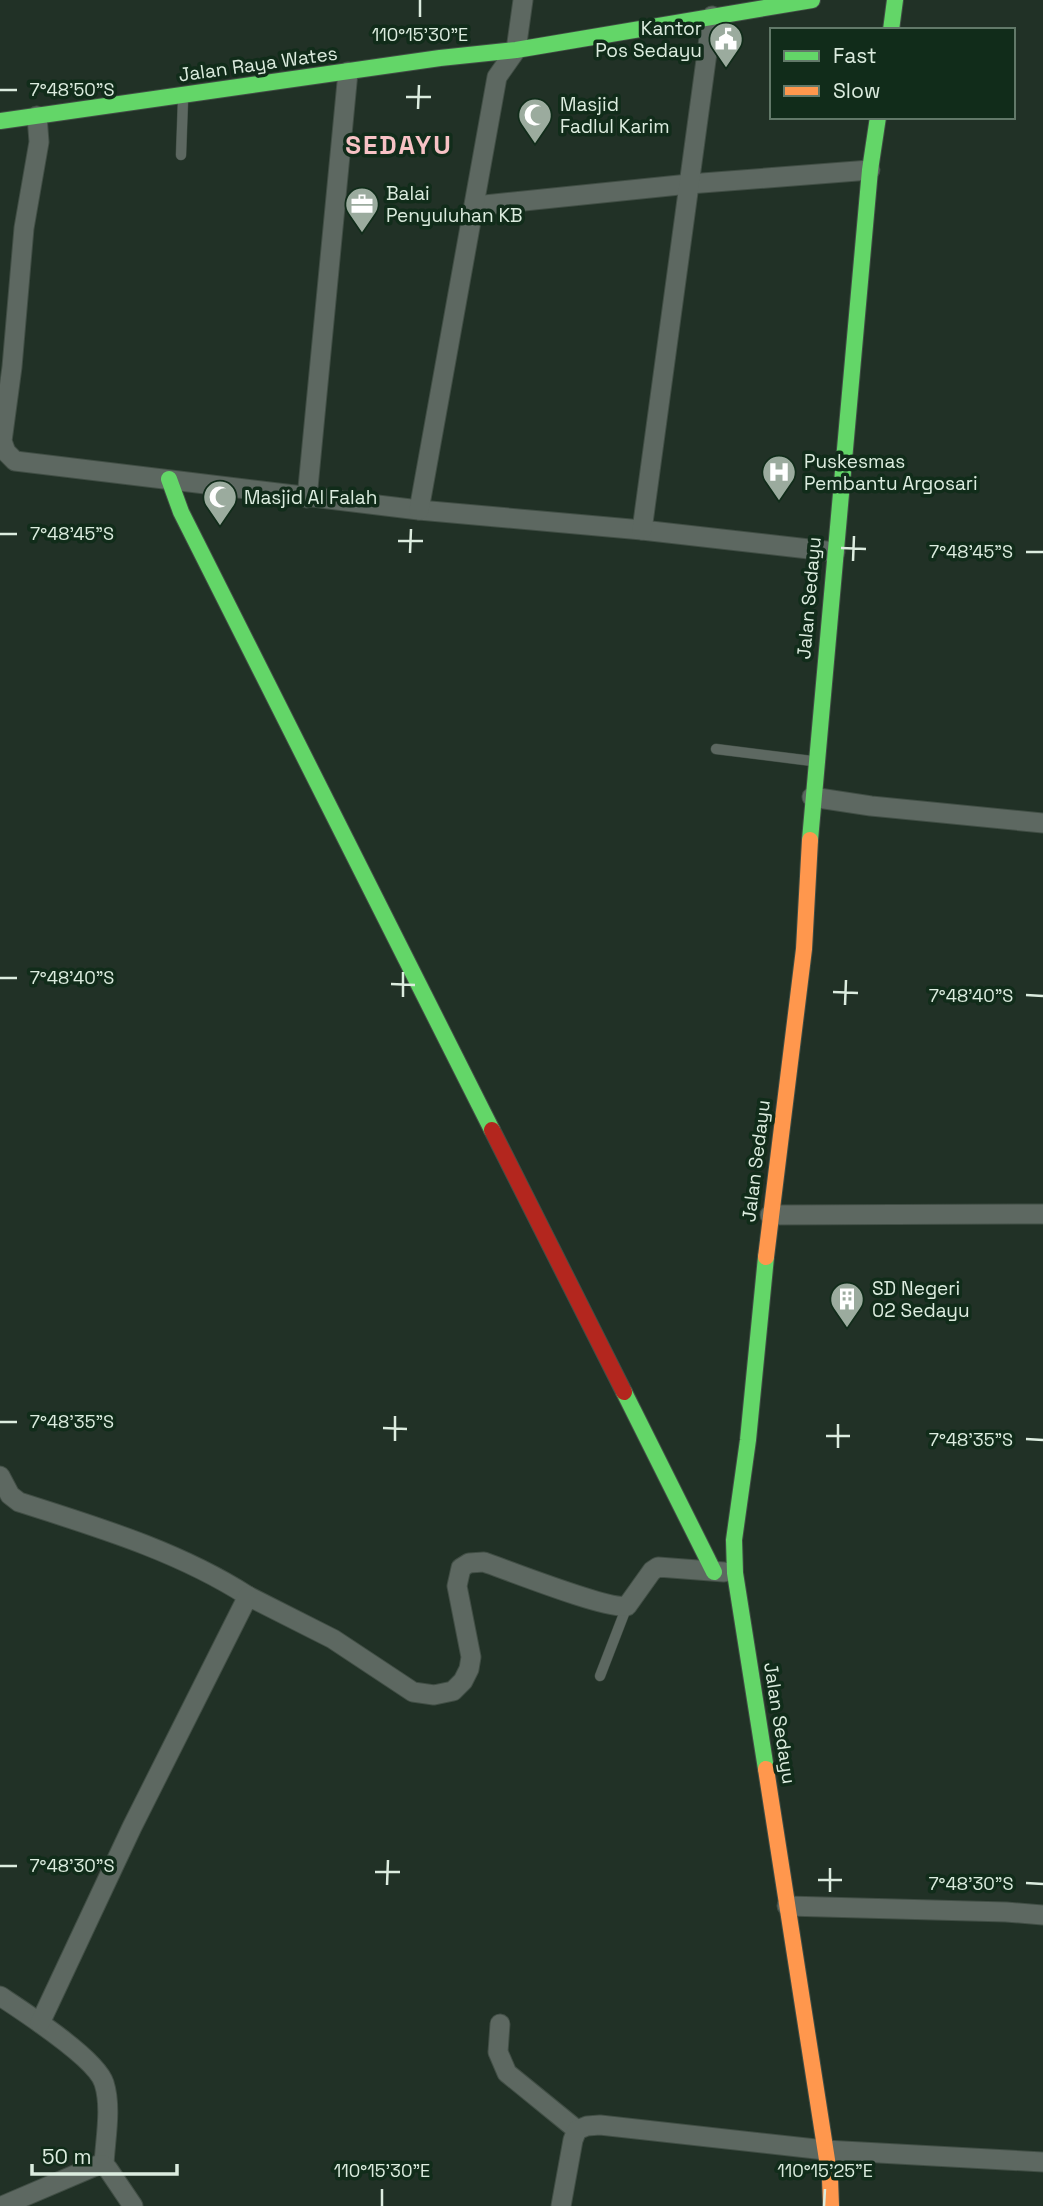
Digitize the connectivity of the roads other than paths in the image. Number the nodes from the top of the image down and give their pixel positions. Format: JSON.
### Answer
{"nodes":[{"id":1,"x":523,"y":0,"type":"edge"},
{"id":2,"x":812,"y":0,"type":"edge"},
{"id":3,"x":895,"y":0,"type":"edge"},
{"id":4,"x":712,"y":16,"type":"junction"},
{"id":5,"x":891,"y":28,"type":"edge"},
{"id":6,"x":516,"y":50,"type":"junction"},
{"id":7,"x":348,"y":72,"type":"junction"},
{"id":8,"x":183,"y":96,"type":"junction"},
{"id":9,"x":37,"y":116,"type":"junction"},
{"id":10,"x":878,"y":119,"type":"edge"},
{"id":11,"x":0,"y":121,"type":"edge"},
{"id":12,"x":181,"y":155,"type":"dead end"},
{"id":13,"x":870,"y":170,"type":"junction"},
{"id":14,"x":689,"y":184,"type":"junction"},
{"id":15,"x":475,"y":206,"type":"junction"},
{"id":16,"x":169,"y":479,"type":"junction"},
{"id":17,"x":307,"y":498,"type":"junction"},
{"id":18,"x":419,"y":510,"type":"junction"},
{"id":19,"x":642,"y":530,"type":"junction"},
{"id":20,"x":835,"y":552,"type":"junction"},
{"id":21,"x":716,"y":749,"type":"dead end"},
{"id":22,"x":816,"y":761,"type":"junction"},
{"id":23,"x":813,"y":797,"type":"junction"},
{"id":24,"x":1043,"y":823,"type":"edge"},
{"id":25,"x":1043,"y":1214,"type":"edge"},
{"id":26,"x":770,"y":1215,"type":"junction"},
{"id":27,"x":1,"y":1486,"type":"edge"},
{"id":28,"x":714,"y":1572,"type":"junction"},
{"id":29,"x":736,"y":1573,"type":"junction"},
{"id":30,"x":248,"y":1596,"type":"junction"},
{"id":31,"x":626,"y":1606,"type":"junction"},
{"id":32,"x":600,"y":1676,"type":"dead end"},
{"id":33,"x":787,"y":1906,"type":"junction"},
{"id":34,"x":1043,"y":1915,"type":"edge"},
{"id":35,"x":0,"y":1996,"type":"edge"},
{"id":36,"x":40,"y":2023,"type":"junction"},
{"id":37,"x":500,"y":2024,"type":"dead end"},
{"id":38,"x":577,"y":2130,"type":"junction"},
{"id":39,"x":825,"y":2150,"type":"junction"},
{"id":40,"x":1043,"y":2162,"type":"edge"},
{"id":41,"x":110,"y":2173,"type":"junction"},
{"id":42,"x":2,"y":2206,"type":"edge"},
{"id":43,"x":133,"y":2206,"type":"edge"},
{"id":44,"x":561,"y":2206,"type":"edge"},
{"id":45,"x":831,"y":2206,"type":"edge"}],
"edges":[{"from":1,"to":6,"type":"street"},
{"from":2,"to":4,"type":"main road","name":"Jalan Raya Wates"},
{"from":3,"to":5,"type":"main road"},
{"from":4,"to":6,"type":"main road","name":"Jalan Raya Wates"},
{"from":4,"to":14,"type":"street"},
{"from":6,"to":7,"type":"main road","name":"Jalan Raya Wates"},
{"from":6,"to":15,"type":"street"},
{"from":7,"to":8,"type":"main road","name":"Jalan Raya Wates"},
{"from":7,"to":17,"type":"street"},
{"from":8,"to":9,"type":"main road","name":"Jalan Raya Wates"},
{"from":8,"to":12,"type":"lane"},
{"from":9,"to":11,"type":"main road","name":"Jalan Raya Wates"},
{"from":9,"to":16,"type":"street"},
{"from":10,"to":13,"type":"main road","name":"Jalan Sedayu"},
{"from":13,"to":14,"type":"street"},
{"from":13,"to":20,"type":"main road","name":"Jalan Sedayu"},
{"from":14,"to":15,"type":"street"},
{"from":14,"to":19,"type":"street"},
{"from":15,"to":18,"type":"street"},
{"from":16,"to":17,"type":"street"},
{"from":16,"to":28,"type":"main road"},
{"from":17,"to":18,"type":"street"},
{"from":18,"to":19,"type":"street"},
{"from":19,"to":20,"type":"street"},
{"from":20,"to":22,"type":"main road","name":"Jalan Sedayu"},
{"from":21,"to":22,"type":"lane"},
{"from":22,"to":23,"type":"main road","name":"Jalan Sedayu"},
{"from":23,"to":24,"type":"street"},
{"from":23,"to":26,"type":"main road","name":"Jalan Sedayu"},
{"from":25,"to":26,"type":"street"},
{"from":26,"to":29,"type":"main road","name":"Jalan Sedayu"},
{"from":27,"to":30,"type":"street"},
{"from":28,"to":29,"type":"street"},
{"from":28,"to":31,"type":"street"},
{"from":29,"to":33,"type":"main road","name":"Jalan Sedayu"},
{"from":30,"to":31,"type":"street"},
{"from":30,"to":36,"type":"street"},
{"from":31,"to":32,"type":"lane"},
{"from":33,"to":34,"type":"street"},
{"from":33,"to":39,"type":"main road","name":"Jalan Sedayu"},
{"from":35,"to":36,"type":"street"},
{"from":36,"to":41,"type":"street"},
{"from":37,"to":38,"type":"street"},
{"from":38,"to":39,"type":"street"},
{"from":38,"to":44,"type":"street"},
{"from":39,"to":40,"type":"street"},
{"from":39,"to":45,"type":"main road","name":"Jalan Sedayu"},
{"from":41,"to":42,"type":"street"},
{"from":41,"to":43,"type":"street"}]}
